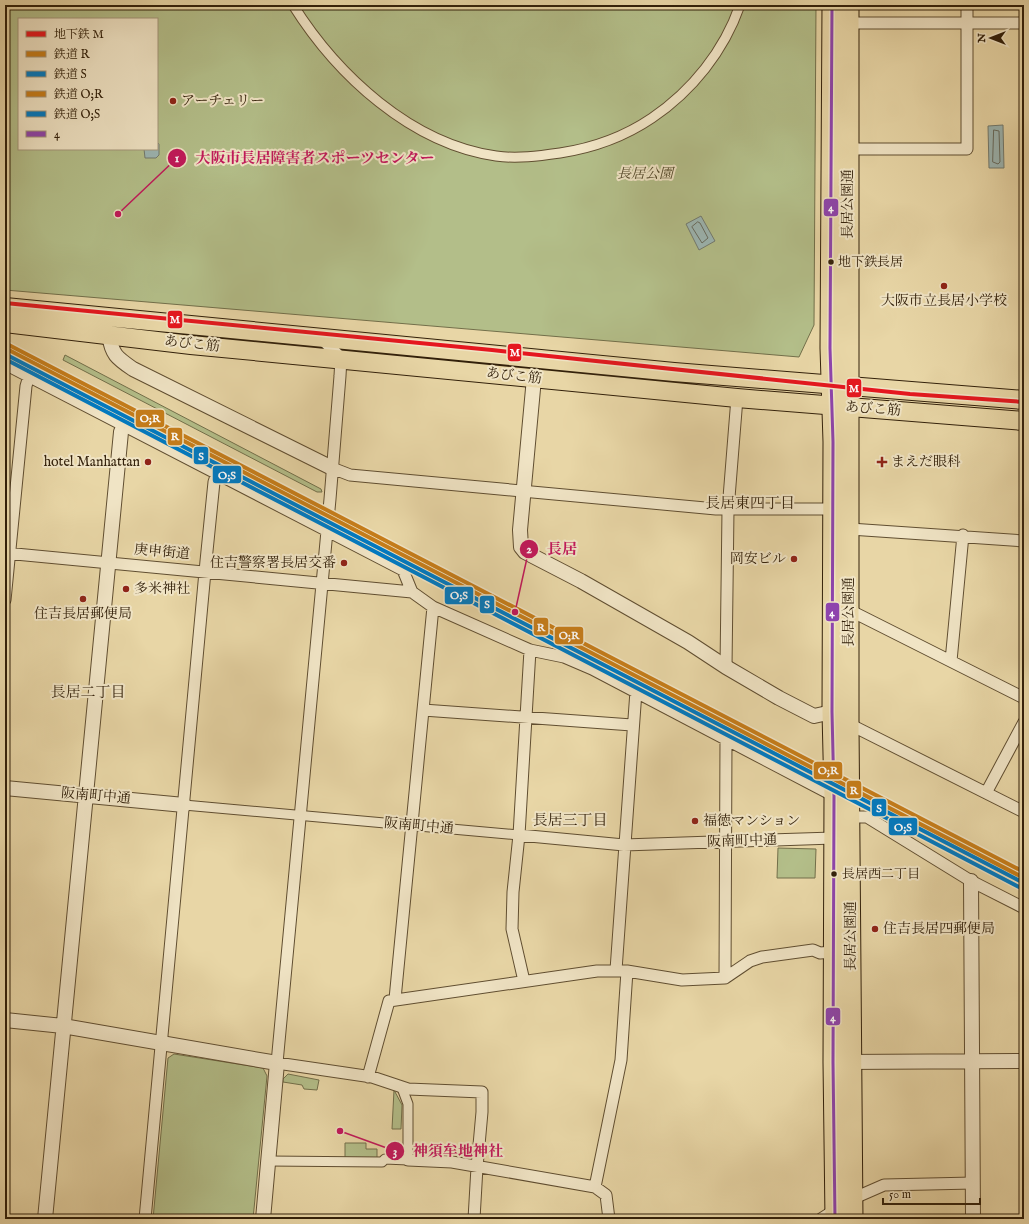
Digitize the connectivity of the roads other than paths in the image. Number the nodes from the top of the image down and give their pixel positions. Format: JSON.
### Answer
{"nodes":[{"id":1,"x":293,"y":5,"type":"edge"},
{"id":2,"x":740,"y":5,"type":"edge"},
{"id":3,"x":832,"y":5,"type":"edge"},
{"id":4,"x":967,"y":5,"type":"edge"},
{"id":5,"x":849,"y":14,"type":"edge"},
{"id":6,"x":967,"y":23,"type":"junction"},
{"id":7,"x":1024,"y":23,"type":"edge"},
{"id":8,"x":849,"y":149,"type":"junction"},
{"id":9,"x":5,"y":307,"type":"edge"},
{"id":10,"x":5,"y":324,"type":"edge"},
{"id":11,"x":109,"y":335,"type":"junction"},
{"id":12,"x":321,"y":338,"type":"junction"},
{"id":13,"x":340,"y":358,"type":"junction"},
{"id":14,"x":5,"y":364,"type":"edge"},
{"id":15,"x":29,"y":376,"type":"junction"},
{"id":16,"x":534,"y":378,"type":"junction"},
{"id":17,"x":840,"y":386,"type":"junction"},
{"id":18,"x":737,"y":398,"type":"junction"},
{"id":19,"x":1024,"y":400,"type":"edge"},
{"id":20,"x":841,"y":406,"type":"junction"},
{"id":21,"x":1024,"y":421,"type":"edge"},
{"id":22,"x":124,"y":425,"type":"junction"},
{"id":23,"x":332,"y":468,"type":"junction"},
{"id":24,"x":217,"y":473,"type":"junction"},
{"id":25,"x":524,"y":490,"type":"junction"},
{"id":26,"x":833,"y":509,"type":"junction"},
{"id":27,"x":728,"y":510,"type":"junction"},
{"id":28,"x":850,"y":529,"type":"junction"},
{"id":29,"x":326,"y":531,"type":"junction"},
{"id":30,"x":964,"y":535,"type":"junction"},
{"id":31,"x":1024,"y":541,"type":"edge"},
{"id":32,"x":7,"y":553,"type":"edge"},
{"id":33,"x":108,"y":563,"type":"junction"},
{"id":34,"x":206,"y":571,"type":"junction"},
{"id":35,"x":322,"y":582,"type":"junction"},
{"id":36,"x":412,"y":592,"type":"junction"},
{"id":37,"x":5,"y":600,"type":"edge"},
{"id":38,"x":434,"y":607,"type":"junction"},
{"id":39,"x":849,"y":610,"type":"junction"},
{"id":40,"x":530,"y":650,"type":"junction"},
{"id":41,"x":952,"y":661,"type":"junction"},
{"id":42,"x":726,"y":667,"type":"junction"},
{"id":43,"x":636,"y":691,"type":"junction"},
{"id":44,"x":1024,"y":698,"type":"edge"},
{"id":45,"x":423,"y":710,"type":"junction"},
{"id":46,"x":832,"y":712,"type":"junction"},
{"id":47,"x":524,"y":719,"type":"junction"},
{"id":48,"x":1024,"y":722,"type":"edge"},
{"id":49,"x":849,"y":724,"type":"junction"},
{"id":50,"x":632,"y":725,"type":"junction"},
{"id":51,"x":726,"y":739,"type":"junction"},
{"id":52,"x":5,"y":788,"type":"edge"},
{"id":53,"x":986,"y":793,"type":"junction"},
{"id":54,"x":86,"y":795,"type":"junction"},
{"id":55,"x":834,"y":796,"type":"junction"},
{"id":56,"x":184,"y":805,"type":"junction"},
{"id":57,"x":1024,"y":812,"type":"edge"},
{"id":58,"x":299,"y":816,"type":"junction"},
{"id":59,"x":851,"y":817,"type":"junction"},
{"id":60,"x":412,"y":825,"type":"junction"},
{"id":61,"x":519,"y":835,"type":"junction"},
{"id":62,"x":833,"y":838,"type":"junction"},
{"id":63,"x":725,"y":842,"type":"junction"},
{"id":64,"x":624,"y":845,"type":"junction"},
{"id":65,"x":971,"y":881,"type":"junction"},
{"id":66,"x":1024,"y":908,"type":"edge"},
{"id":67,"x":833,"y":952,"type":"junction"},
{"id":68,"x":621,"y":970,"type":"junction"},
{"id":69,"x":725,"y":978,"type":"junction"},
{"id":70,"x":524,"y":981,"type":"junction"},
{"id":71,"x":395,"y":999,"type":"junction"},
{"id":72,"x":5,"y":1020,"type":"edge"},
{"id":73,"x":64,"y":1026,"type":"junction"},
{"id":74,"x":162,"y":1044,"type":"junction"},
{"id":75,"x":1024,"y":1061,"type":"edge"},
{"id":76,"x":842,"y":1062,"type":"junction"},
{"id":77,"x":973,"y":1062,"type":"junction"},
{"id":78,"x":276,"y":1063,"type":"junction"},
{"id":79,"x":366,"y":1077,"type":"junction"},
{"id":80,"x":402,"y":1088,"type":"junction"},
{"id":81,"x":408,"y":1160,"type":"junction"},
{"id":82,"x":268,"y":1162,"type":"junction"},
{"id":83,"x":477,"y":1167,"type":"junction"},
{"id":84,"x":973,"y":1183,"type":"junction"},
{"id":85,"x":595,"y":1187,"type":"junction"},
{"id":86,"x":852,"y":1199,"type":"junction"},
{"id":87,"x":830,"y":1216,"type":"edge"},
{"id":88,"x":45,"y":1219,"type":"edge"},
{"id":89,"x":146,"y":1219,"type":"edge"},
{"id":90,"x":263,"y":1219,"type":"edge"},
{"id":91,"x":474,"y":1219,"type":"edge"},
{"id":92,"x":609,"y":1219,"type":"edge"},
{"id":93,"x":852,"y":1219,"type":"edge"},
{"id":94,"x":973,"y":1219,"type":"edge"}],
"edges":[{"from":1,"to":2,"type":"street"},
{"from":3,"to":17,"type":"highway","name":"長居公園通"},
{"from":4,"to":6,"type":"street"},
{"from":5,"to":6,"type":"street"},
{"from":5,"to":8,"type":"highway","name":"長居公園通"},
{"from":6,"to":7,"type":"street"},
{"from":6,"to":8,"type":"street"},
{"from":8,"to":17,"type":"highway","name":"長居公園通"},
{"from":9,"to":12,"type":"main road","name":"あびこ筋"},
{"from":10,"to":11,"type":"main road","name":"あびこ筋"},
{"from":11,"to":13,"type":"main road","name":"あびこ筋"},
{"from":11,"to":23,"type":"street"},
{"from":12,"to":13,"type":"street"},
{"from":12,"to":17,"type":"main road","name":"あびこ筋"},
{"from":13,"to":16,"type":"main road","name":"あびこ筋"},
{"from":13,"to":23,"type":"street"},
{"from":14,"to":15,"type":"street"},
{"from":15,"to":22,"type":"street"},
{"from":15,"to":32,"type":"street"},
{"from":16,"to":18,"type":"main road","name":"あびこ筋"},
{"from":16,"to":25,"type":"street"},
{"from":17,"to":19,"type":"main road","name":"あびこ筋"},
{"from":17,"to":20,"type":"highway","name":"長居公園通"},
{"from":18,"to":20,"type":"main road","name":"あびこ筋"},
{"from":18,"to":27,"type":"street"},
{"from":20,"to":21,"type":"main road","name":"あびこ筋"},
{"from":20,"to":26,"type":"highway","name":"長居公園通"},
{"from":20,"to":28,"type":"highway","name":"長居公園通"},
{"from":22,"to":24,"type":"street"},
{"from":22,"to":33,"type":"street"},
{"from":23,"to":25,"type":"street"},
{"from":23,"to":29,"type":"street"},
{"from":24,"to":29,"type":"street"},
{"from":24,"to":34,"type":"street"},
{"from":25,"to":27,"type":"street"},
{"from":25,"to":42,"type":"street"},
{"from":26,"to":27,"type":"street"},
{"from":26,"to":46,"type":"highway","name":"長居公園通"},
{"from":27,"to":42,"type":"street"},
{"from":28,"to":30,"type":"street"},
{"from":28,"to":39,"type":"highway","name":"長居公園通"},
{"from":29,"to":35,"type":"street"},
{"from":29,"to":36,"type":"street"},
{"from":30,"to":31,"type":"street"},
{"from":30,"to":41,"type":"street"},
{"from":32,"to":33,"type":"street","name":"庚申街道"},
{"from":32,"to":37,"type":"street"},
{"from":33,"to":34,"type":"street","name":"庚申街道"},
{"from":33,"to":54,"type":"street"},
{"from":34,"to":35,"type":"street","name":"庚申街道"},
{"from":34,"to":56,"type":"street"},
{"from":35,"to":36,"type":"street","name":"庚申街道"},
{"from":35,"to":58,"type":"street"},
{"from":36,"to":38,"type":"street"},
{"from":38,"to":40,"type":"street"},
{"from":38,"to":45,"type":"street"},
{"from":39,"to":41,"type":"street"},
{"from":39,"to":49,"type":"highway","name":"長居公園通"},
{"from":40,"to":43,"type":"street"},
{"from":40,"to":47,"type":"street"},
{"from":41,"to":44,"type":"street"},
{"from":42,"to":46,"type":"street"},
{"from":43,"to":50,"type":"street"},
{"from":43,"to":51,"type":"street"},
{"from":45,"to":47,"type":"street"},
{"from":45,"to":60,"type":"street"},
{"from":46,"to":55,"type":"highway","name":"長居公園通"},
{"from":47,"to":50,"type":"street"},
{"from":47,"to":61,"type":"street"},
{"from":48,"to":53,"type":"street"},
{"from":49,"to":53,"type":"street"},
{"from":49,"to":59,"type":"highway","name":"長居公園通"},
{"from":50,"to":64,"type":"street"},
{"from":51,"to":55,"type":"street"},
{"from":51,"to":63,"type":"street"},
{"from":52,"to":54,"type":"street","name":"阪南町中通"},
{"from":53,"to":57,"type":"street"},
{"from":54,"to":56,"type":"street","name":"阪南町中通"},
{"from":54,"to":73,"type":"street"},
{"from":55,"to":62,"type":"highway","name":"長居公園通"},
{"from":56,"to":58,"type":"street","name":"阪南町中通"},
{"from":56,"to":74,"type":"street"},
{"from":58,"to":60,"type":"street","name":"阪南町中通"},
{"from":58,"to":78,"type":"street"},
{"from":59,"to":65,"type":"street"},
{"from":59,"to":76,"type":"highway","name":"長居公園通"},
{"from":60,"to":61,"type":"street","name":"阪南町中通"},
{"from":60,"to":71,"type":"street"},
{"from":61,"to":64,"type":"street","name":"阪南町中通"},
{"from":61,"to":70,"type":"street"},
{"from":62,"to":63,"type":"street","name":"阪南町中通"},
{"from":62,"to":67,"type":"highway","name":"長居公園通"},
{"from":63,"to":64,"type":"street","name":"阪南町中通"},
{"from":63,"to":69,"type":"street"},
{"from":64,"to":68,"type":"street"},
{"from":65,"to":66,"type":"street"},
{"from":65,"to":77,"type":"street"},
{"from":67,"to":69,"type":"street"},
{"from":67,"to":76,"type":"highway","name":"長居公園通"},
{"from":68,"to":69,"type":"street"},
{"from":68,"to":70,"type":"street"},
{"from":68,"to":85,"type":"street"},
{"from":70,"to":71,"type":"street"},
{"from":71,"to":79,"type":"street"},
{"from":72,"to":73,"type":"street"},
{"from":73,"to":74,"type":"street"},
{"from":73,"to":88,"type":"street"},
{"from":74,"to":78,"type":"street"},
{"from":74,"to":89,"type":"street"},
{"from":75,"to":77,"type":"street"},
{"from":76,"to":77,"type":"street"},
{"from":76,"to":86,"type":"highway","name":"長居公園通"},
{"from":76,"to":87,"type":"highway","name":"長居公園通"},
{"from":77,"to":84,"type":"street"},
{"from":78,"to":79,"type":"street"},
{"from":78,"to":82,"type":"street"},
{"from":79,"to":80,"type":"street"},
{"from":80,"to":81,"type":"street"},
{"from":80,"to":83,"type":"street"},
{"from":81,"to":82,"type":"street"},
{"from":81,"to":83,"type":"street"},
{"from":82,"to":90,"type":"street"},
{"from":83,"to":85,"type":"street"},
{"from":83,"to":91,"type":"street"},
{"from":84,"to":86,"type":"street"},
{"from":84,"to":94,"type":"street"},
{"from":85,"to":92,"type":"street"},
{"from":86,"to":93,"type":"highway","name":"長居公園通"}]}
